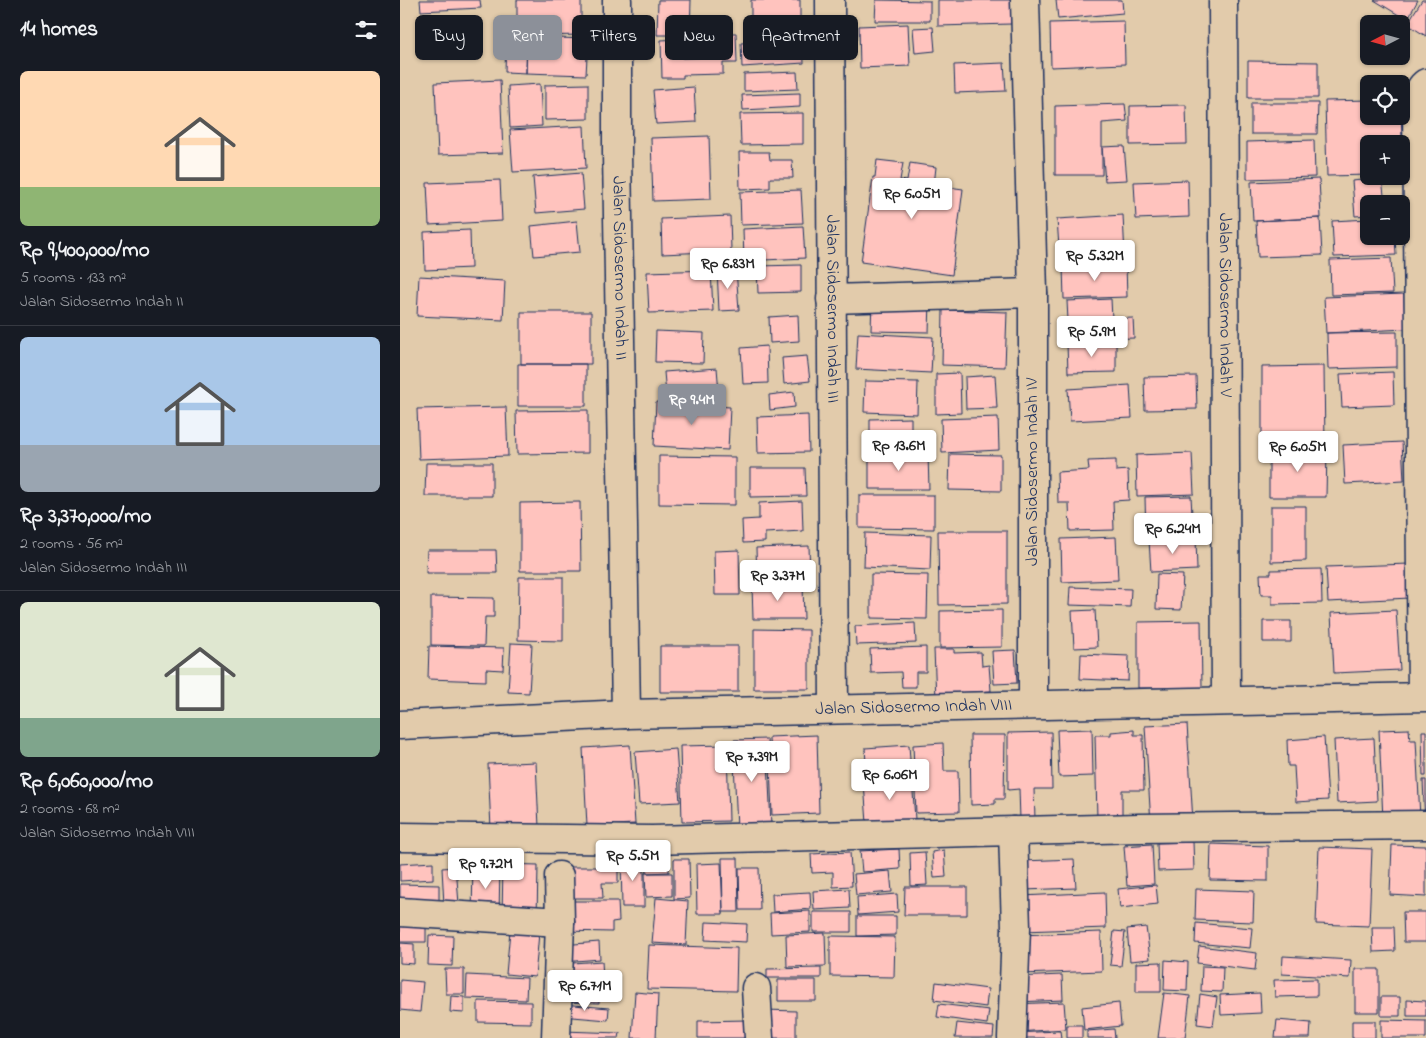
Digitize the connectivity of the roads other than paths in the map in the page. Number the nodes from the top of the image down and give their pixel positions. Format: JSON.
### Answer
{"nodes":[{"id":1,"x":617,"y":0,"type":"edge"},
{"id":2,"x":830,"y":0,"type":"edge"},
{"id":3,"x":1025,"y":0,"type":"edge"},
{"id":4,"x":1223,"y":0,"type":"edge"},
{"id":5,"x":1422,"y":92,"type":"edge"},
{"id":6,"x":1033,"y":293,"type":"junction"},
{"id":7,"x":831,"y":299,"type":"junction"},
{"id":8,"x":1424,"y":696,"type":"edge"},
{"id":9,"x":1226,"y":700,"type":"junction"},
{"id":10,"x":1033,"y":704,"type":"junction"},
{"id":11,"x":834,"y":708,"type":"junction"},
{"id":12,"x":626,"y":714,"type":"junction"},
{"id":13,"x":400,"y":725,"type":"edge"},
{"id":14,"x":1426,"y":825,"type":"edge"},
{"id":15,"x":1014,"y":831,"type":"junction"},
{"id":16,"x":400,"y":837,"type":"edge"},
{"id":17,"x":559,"y":876,"type":"dead end"},
{"id":18,"x":400,"y":912,"type":"edge"},
{"id":19,"x":560,"y":922,"type":"junction"},
{"id":20,"x":756,"y":988,"type":"dead end"},
{"id":21,"x":556,"y":1038,"type":"edge"},
{"id":22,"x":759,"y":1038,"type":"edge"},
{"id":23,"x":1012,"y":1038,"type":"edge"}],
"edges":[{"from":1,"to":12,"type":"street","name":"Jalan Sidosermo Indah II"},
{"from":2,"to":7,"type":"street","name":"Jalan Sidosermo Indah III"},
{"from":3,"to":6,"type":"street","name":"Jalan Sidosermo Indah IV"},
{"from":4,"to":9,"type":"street","name":"Jalan Sidosermo Indah V"},
{"from":5,"to":8,"type":"street"},
{"from":6,"to":7,"type":"street"},
{"from":6,"to":10,"type":"street","name":"Jalan Sidosermo Indah IV"},
{"from":7,"to":11,"type":"street","name":"Jalan Sidosermo Indah III"},
{"from":8,"to":9,"type":"street","name":"Jalan Sidosermo Indah VIII"},
{"from":9,"to":10,"type":"street","name":"Jalan Sidosermo Indah VIII"},
{"from":10,"to":11,"type":"street","name":"Jalan Sidosermo Indah VIII"},
{"from":11,"to":12,"type":"street","name":"Jalan Sidosermo Indah VIII"},
{"from":12,"to":13,"type":"street","name":"Jalan Sidosermo Indah VIII"},
{"from":14,"to":15,"type":"street"},
{"from":15,"to":16,"type":"street"},
{"from":15,"to":23,"type":"street"},
{"from":17,"to":19,"type":"street"},
{"from":18,"to":19,"type":"street"},
{"from":19,"to":21,"type":"street"},
{"from":20,"to":22,"type":"street"}]}
